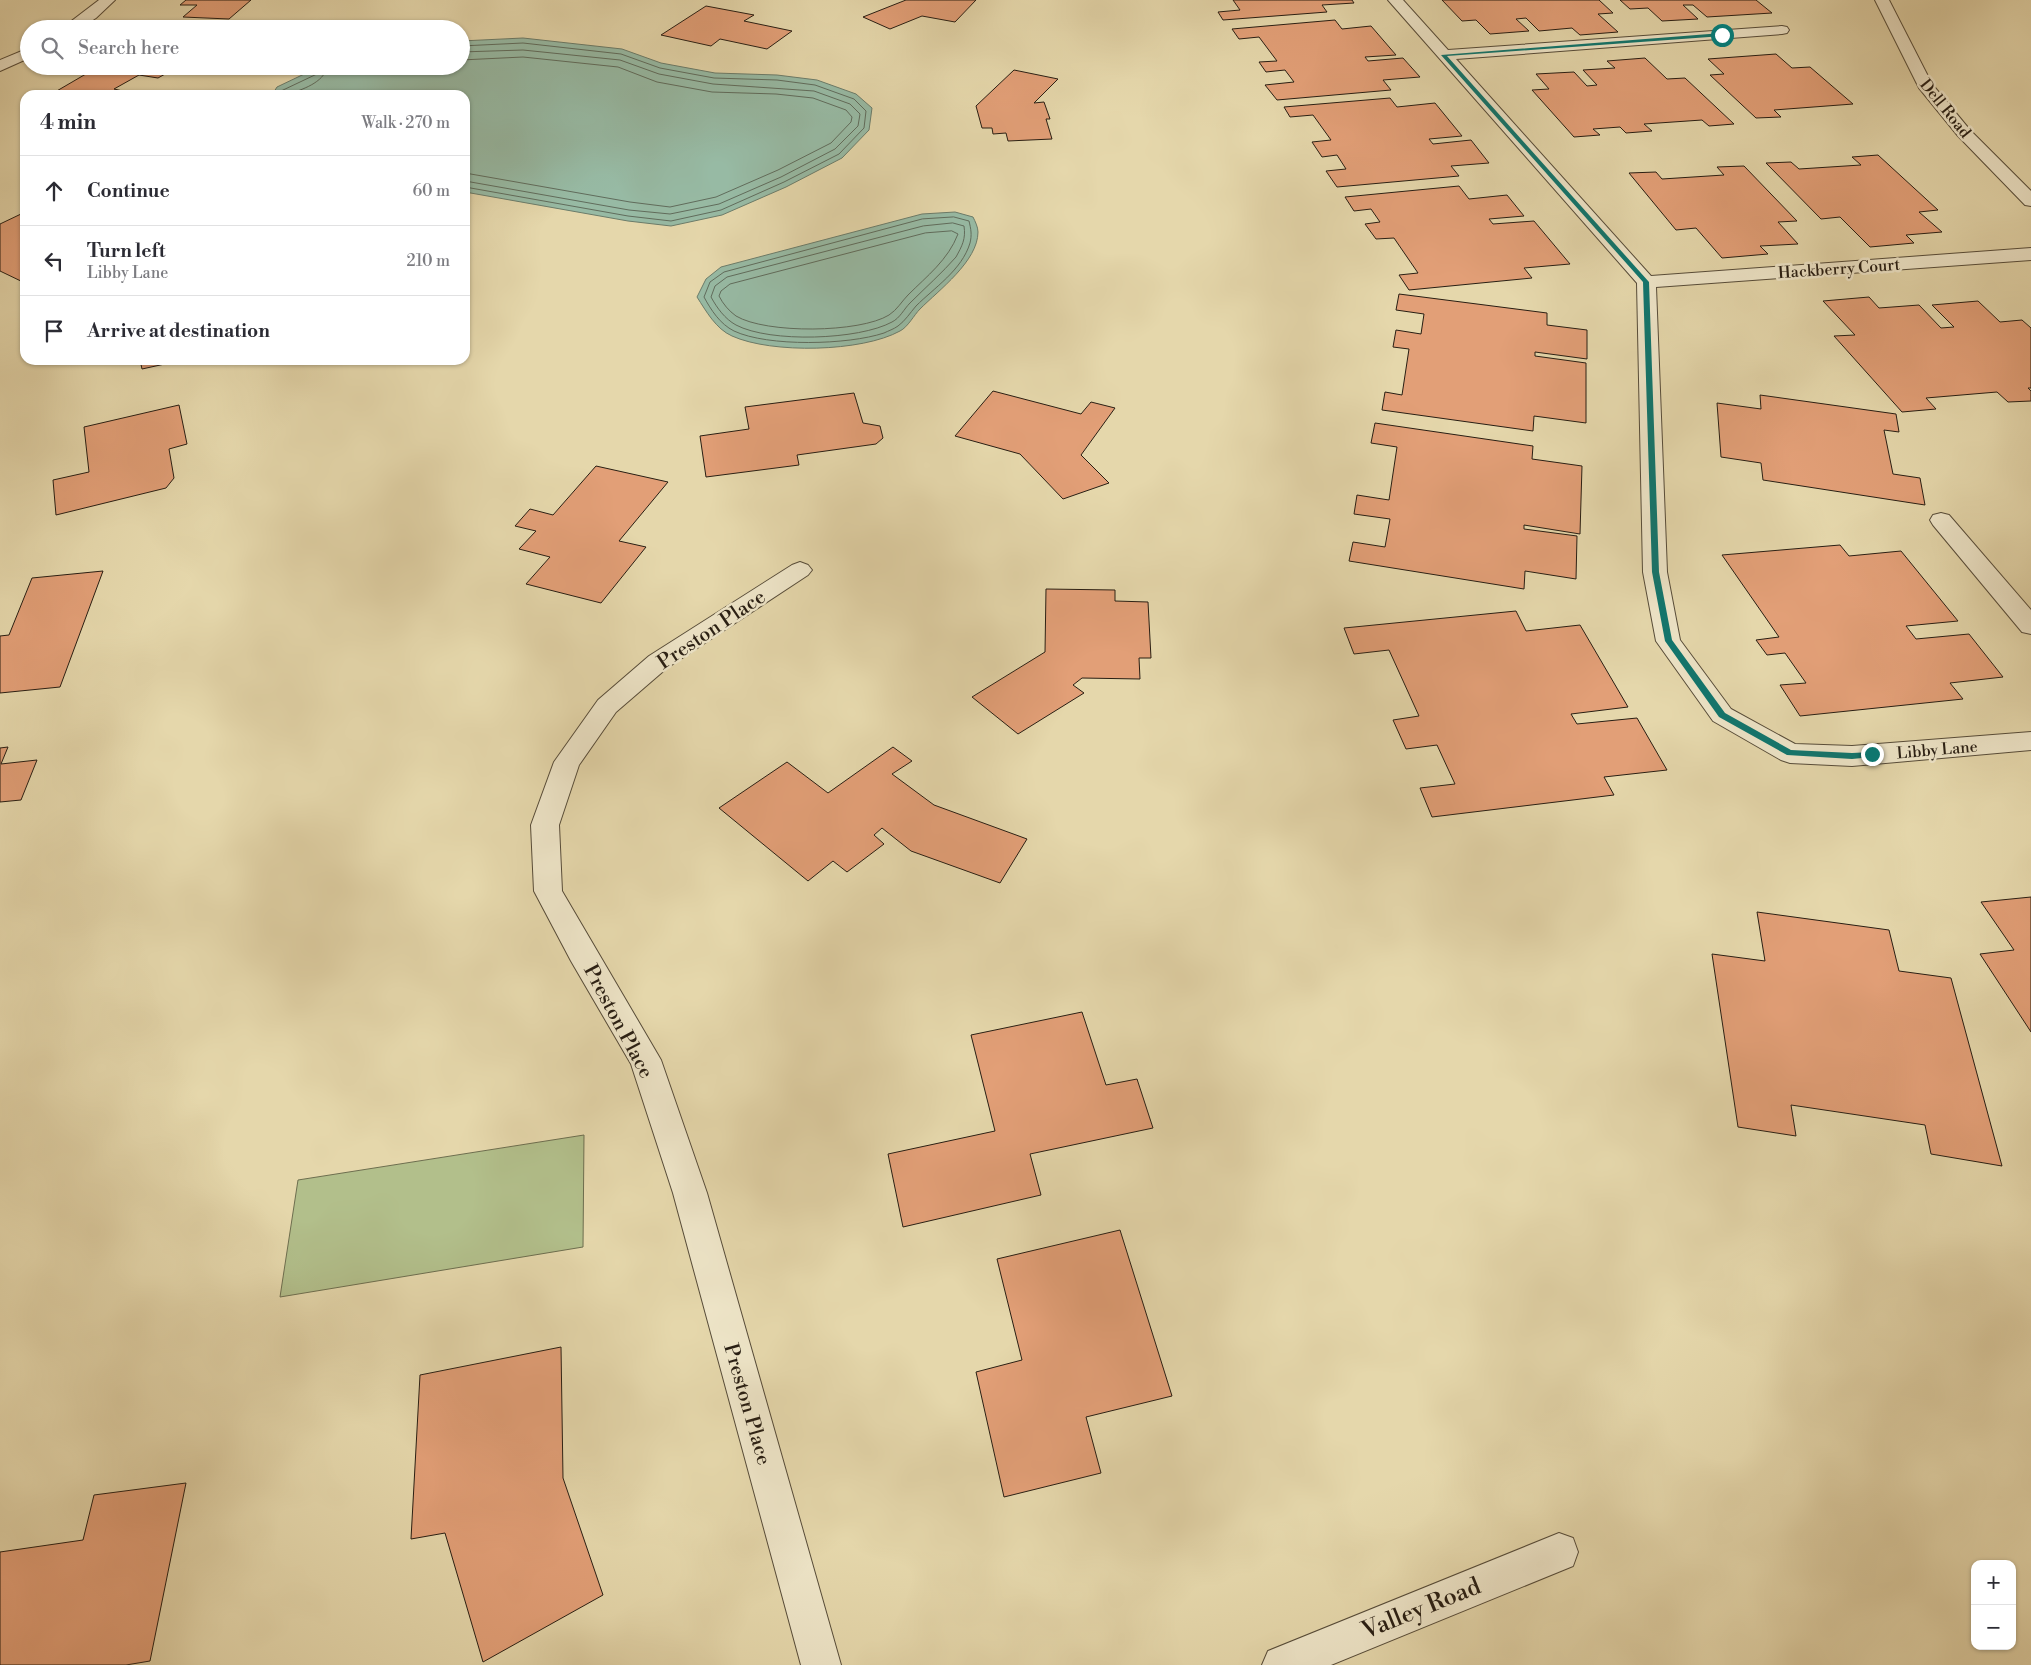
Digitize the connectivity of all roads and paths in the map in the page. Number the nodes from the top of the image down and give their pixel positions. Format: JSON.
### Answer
{"nodes":[{"id":1,"x":108,"y":0,"type":"edge"},
{"id":2,"x":1395,"y":0,"type":"edge"},
{"id":3,"x":1882,"y":0,"type":"edge"},
{"id":4,"x":83,"y":20,"type":"edge"},
{"id":5,"x":1782,"y":30,"type":"dead end"},
{"id":6,"x":1443,"y":55,"type":"junction"},
{"id":7,"x":20,"y":56,"type":"edge"},
{"id":8,"x":0,"y":66,"type":"edge"},
{"id":9,"x":2031,"y":201,"type":"edge"},
{"id":10,"x":2031,"y":254,"type":"edge"},
{"id":11,"x":1646,"y":282,"type":"junction"},
{"id":12,"x":1941,"y":520,"type":"dead end"},
{"id":13,"x":800,"y":570,"type":"dead end"},
{"id":14,"x":2031,"y":626,"type":"edge"},
{"id":15,"x":2031,"y":741,"type":"edge"},
{"id":16,"x":1559,"y":1552,"type":"dead end"},
{"id":17,"x":821,"y":1665,"type":"edge"},
{"id":18,"x":1282,"y":1665,"type":"edge"}],
"edges":[{"from":1,"to":4,"type":"street"},
{"from":2,"to":6,"type":"street"},
{"from":3,"to":9,"type":"street","name":"Dell Road"},
{"from":5,"to":6,"type":"street"},
{"from":6,"to":11,"type":"street"},
{"from":7,"to":8,"type":"street"},
{"from":10,"to":11,"type":"street","name":"Hackberry Court"},
{"from":11,"to":15,"type":"street","name":"Libby Lane"},
{"from":12,"to":14,"type":"street"},
{"from":13,"to":17,"type":"street","name":"Preston Place"},
{"from":16,"to":18,"type":"street","name":"Valley Road"}]}
